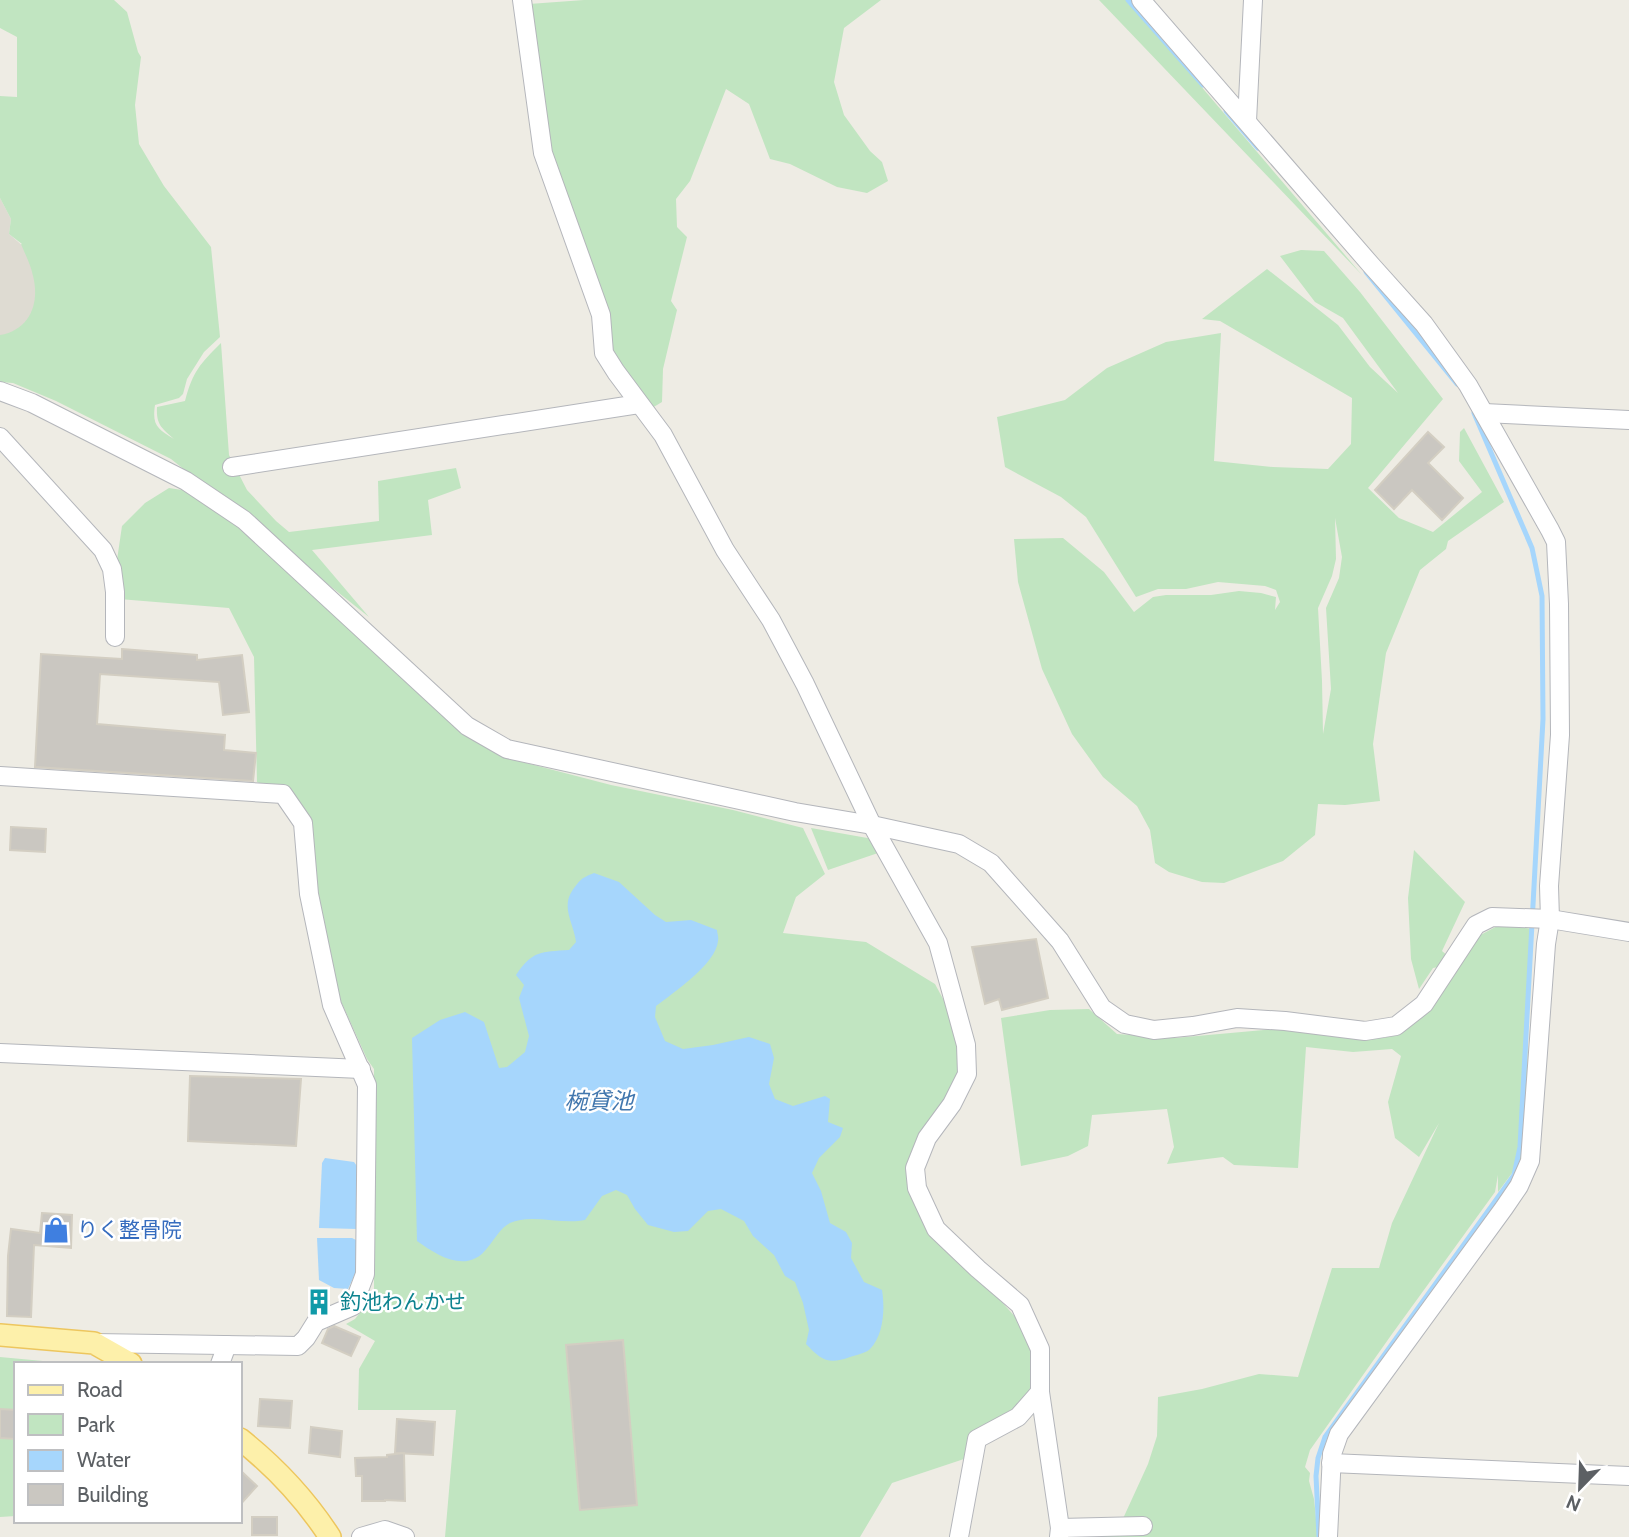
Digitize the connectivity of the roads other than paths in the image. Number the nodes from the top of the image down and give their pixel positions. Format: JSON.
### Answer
{"nodes":[{"id":1,"x":522,"y":0,"type":"edge"},
{"id":2,"x":1141,"y":0,"type":"edge"},
{"id":3,"x":1253,"y":0,"type":"edge"},
{"id":4,"x":1247,"y":121,"type":"junction"},
{"id":5,"x":0,"y":391,"type":"edge"},
{"id":6,"x":639,"y":404,"type":"junction"},
{"id":7,"x":1484,"y":413,"type":"junction"},
{"id":8,"x":1629,"y":419,"type":"edge"},
{"id":9,"x":0,"y":437,"type":"edge"},
{"id":10,"x":232,"y":467,"type":"dead end"},
{"id":11,"x":115,"y":637,"type":"dead end"},
{"id":12,"x":0,"y":776,"type":"edge"},
{"id":13,"x":872,"y":825,"type":"junction"},
{"id":14,"x":1549,"y":919,"type":"junction"},
{"id":15,"x":1629,"y":932,"type":"edge"},
{"id":16,"x":0,"y":1053,"type":"edge"},
{"id":17,"x":361,"y":1069,"type":"junction"},
{"id":18,"x":0,"y":1335,"type":"edge"},
{"id":19,"x":94,"y":1343,"type":"junction"},
{"id":20,"x":227,"y":1345,"type":"junction"},
{"id":21,"x":127,"y":1362,"type":"edge"},
{"id":22,"x":221,"y":1362,"type":"edge"},
{"id":23,"x":1040,"y":1392,"type":"junction"},
{"id":24,"x":242,"y":1441,"type":"edge"},
{"id":25,"x":1331,"y":1463,"type":"junction"},
{"id":26,"x":1629,"y":1476,"type":"edge"},
{"id":27,"x":1143,"y":1526,"type":"dead end"},
{"id":28,"x":1059,"y":1533,"type":"edge"},
{"id":29,"x":330,"y":1537,"type":"edge"},
{"id":30,"x":361,"y":1537,"type":"edge"},
{"id":31,"x":405,"y":1537,"type":"edge"},
{"id":32,"x":959,"y":1537,"type":"edge"},
{"id":33,"x":1328,"y":1537,"type":"edge"}],
"edges":[{"from":1,"to":6,"type":"street"},
{"from":2,"to":4,"type":"street"},
{"from":3,"to":4,"type":"street"},
{"from":4,"to":7,"type":"street"},
{"from":5,"to":13,"type":"street"},
{"from":6,"to":10,"type":"street"},
{"from":6,"to":13,"type":"street"},
{"from":7,"to":8,"type":"street"},
{"from":7,"to":14,"type":"street"},
{"from":9,"to":11,"type":"street"},
{"from":12,"to":17,"type":"street"},
{"from":13,"to":14,"type":"street"},
{"from":13,"to":23,"type":"street"},
{"from":14,"to":15,"type":"street"},
{"from":14,"to":25,"type":"street"},
{"from":16,"to":17,"type":"street"},
{"from":17,"to":20,"type":"street"},
{"from":18,"to":19,"type":"main road"},
{"from":19,"to":20,"type":"street"},
{"from":19,"to":21,"type":"main road"},
{"from":20,"to":22,"type":"street"},
{"from":23,"to":28,"type":"street"},
{"from":23,"to":32,"type":"street"},
{"from":24,"to":29,"type":"main road"},
{"from":25,"to":26,"type":"street"},
{"from":25,"to":33,"type":"street"},
{"from":27,"to":28,"type":"street"},
{"from":30,"to":31,"type":"street"}]}
